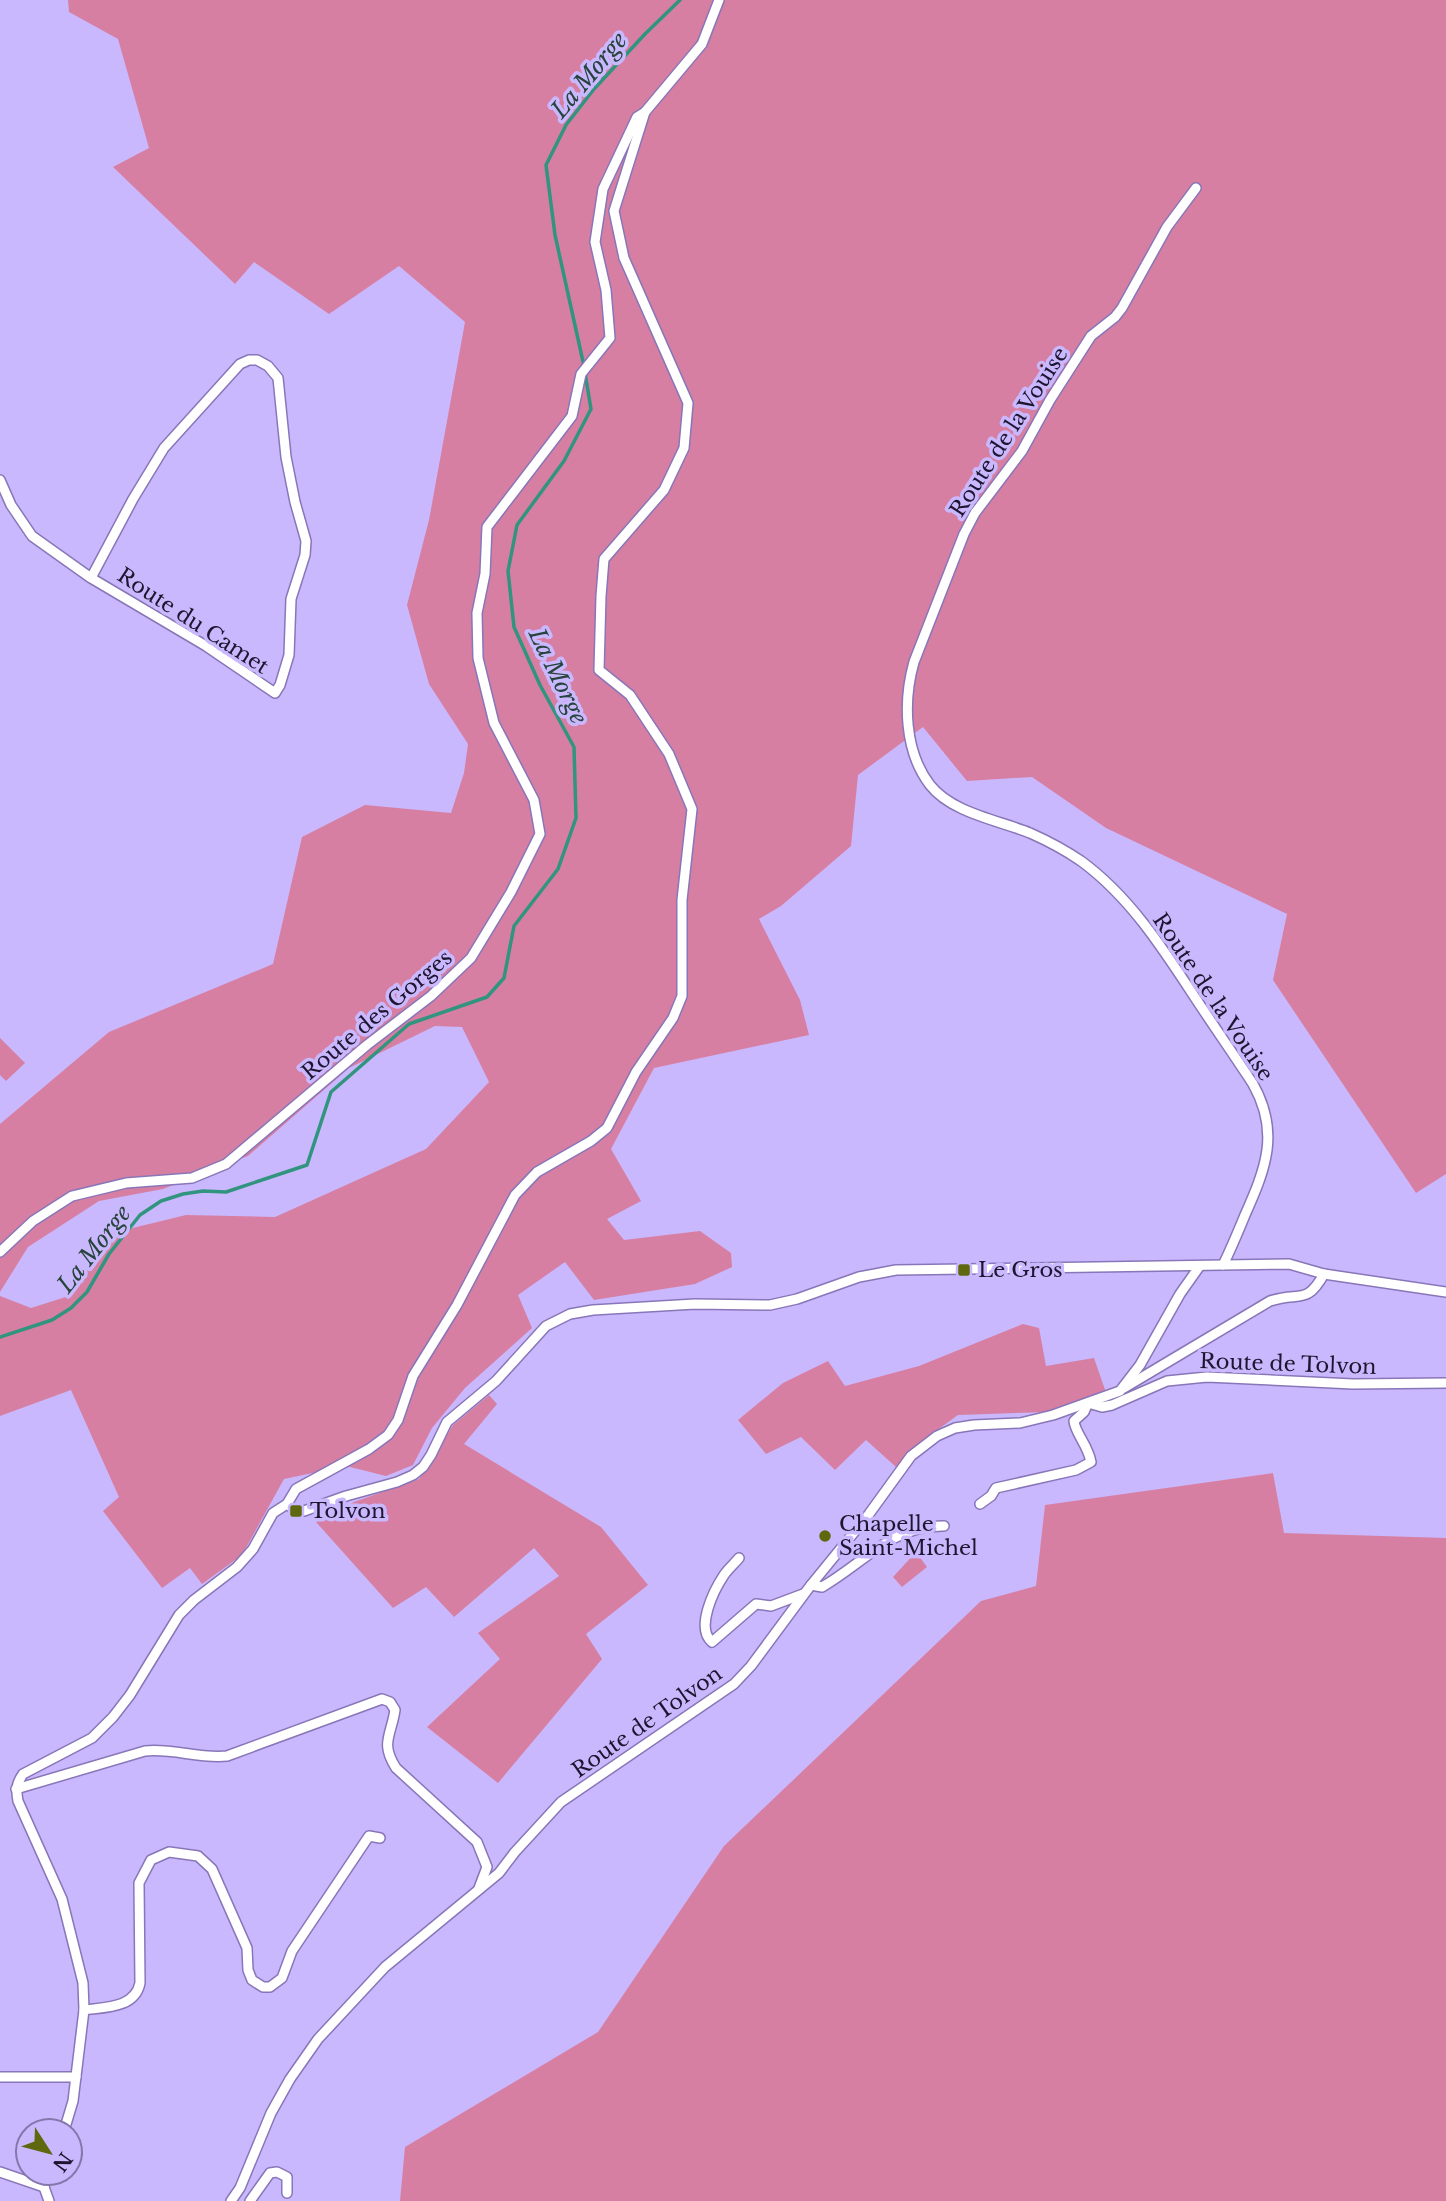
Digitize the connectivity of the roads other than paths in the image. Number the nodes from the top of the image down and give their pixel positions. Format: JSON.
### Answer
{"nodes":[{"id":1,"x":719,"y":0,"type":"edge"},
{"id":2,"x":645,"y":112,"type":"junction"},
{"id":3,"x":1196,"y":188,"type":"dead end"},
{"id":4,"x":0,"y":480,"type":"edge"},
{"id":5,"x":91,"y":578,"type":"junction"},
{"id":6,"x":0,"y":1252,"type":"edge"},
{"id":7,"x":1223,"y":1265,"type":"junction"},
{"id":8,"x":1199,"y":1267,"type":"junction"},
{"id":9,"x":1324,"y":1274,"type":"junction"},
{"id":10,"x":1446,"y":1292,"type":"edge"},
{"id":11,"x":1446,"y":1383,"type":"edge"},
{"id":12,"x":1120,"y":1391,"type":"junction"},
{"id":13,"x":1088,"y":1403,"type":"junction"},
{"id":14,"x":287,"y":1504,"type":"junction"},
{"id":15,"x":980,"y":1504,"type":"dead end"},
{"id":16,"x":944,"y":1526,"type":"dead end"},
{"id":17,"x":739,"y":1558,"type":"dead end"},
{"id":18,"x":811,"y":1585,"type":"junction"},
{"id":19,"x":804,"y":1594,"type":"junction"},
{"id":20,"x":16,"y":1788,"type":"junction"},
{"id":21,"x":380,"y":1838,"type":"dead end"},
{"id":22,"x":476,"y":1894,"type":"junction"},
{"id":23,"x":84,"y":2010,"type":"junction"},
{"id":24,"x":0,"y":2077,"type":"edge"},
{"id":25,"x":76,"y":2077,"type":"junction"},
{"id":26,"x":68,"y":2117,"type":"edge"},
{"id":27,"x":44,"y":2187,"type":"edge"},
{"id":28,"x":287,"y":2193,"type":"dead end"},
{"id":29,"x":49,"y":2201,"type":"edge"},
{"id":30,"x":231,"y":2201,"type":"edge"},
{"id":31,"x":250,"y":2201,"type":"edge"}],
"edges":[{"from":1,"to":2,"type":"street","name":"Route des Gorges"},
{"from":2,"to":6,"type":"street","name":"Route des Gorges"},
{"from":2,"to":14,"type":"street"},
{"from":3,"to":7,"type":"street","name":"Route de la Vouise"},
{"from":4,"to":5,"type":"street","name":"Route du Camet"},
{"from":5,"to":5,"type":"street","name":"Route du Camet"},
{"from":7,"to":8,"type":"street"},
{"from":7,"to":9,"type":"street"},
{"from":8,"to":12,"type":"street"},
{"from":8,"to":14,"type":"street"},
{"from":9,"to":10,"type":"street"},
{"from":9,"to":12,"type":"street"},
{"from":11,"to":13,"type":"street","name":"Route de Tolvon"},
{"from":12,"to":13,"type":"street"},
{"from":13,"to":15,"type":"street"},
{"from":13,"to":18,"type":"street","name":"Route de Tolvon"},
{"from":14,"to":20,"type":"street"},
{"from":16,"to":18,"type":"street"},
{"from":17,"to":19,"type":"street"},
{"from":18,"to":19,"type":"street","name":"Route de Tolvon"},
{"from":19,"to":22,"type":"street","name":"Route de Tolvon"},
{"from":20,"to":22,"type":"street"},
{"from":20,"to":23,"type":"street"},
{"from":21,"to":23,"type":"street"},
{"from":22,"to":30,"type":"street","name":"Route de Tolvon"},
{"from":23,"to":25,"type":"street"},
{"from":24,"to":25,"type":"street"},
{"from":25,"to":26,"type":"street"},
{"from":27,"to":29,"type":"street"},
{"from":28,"to":31,"type":"street"}]}
